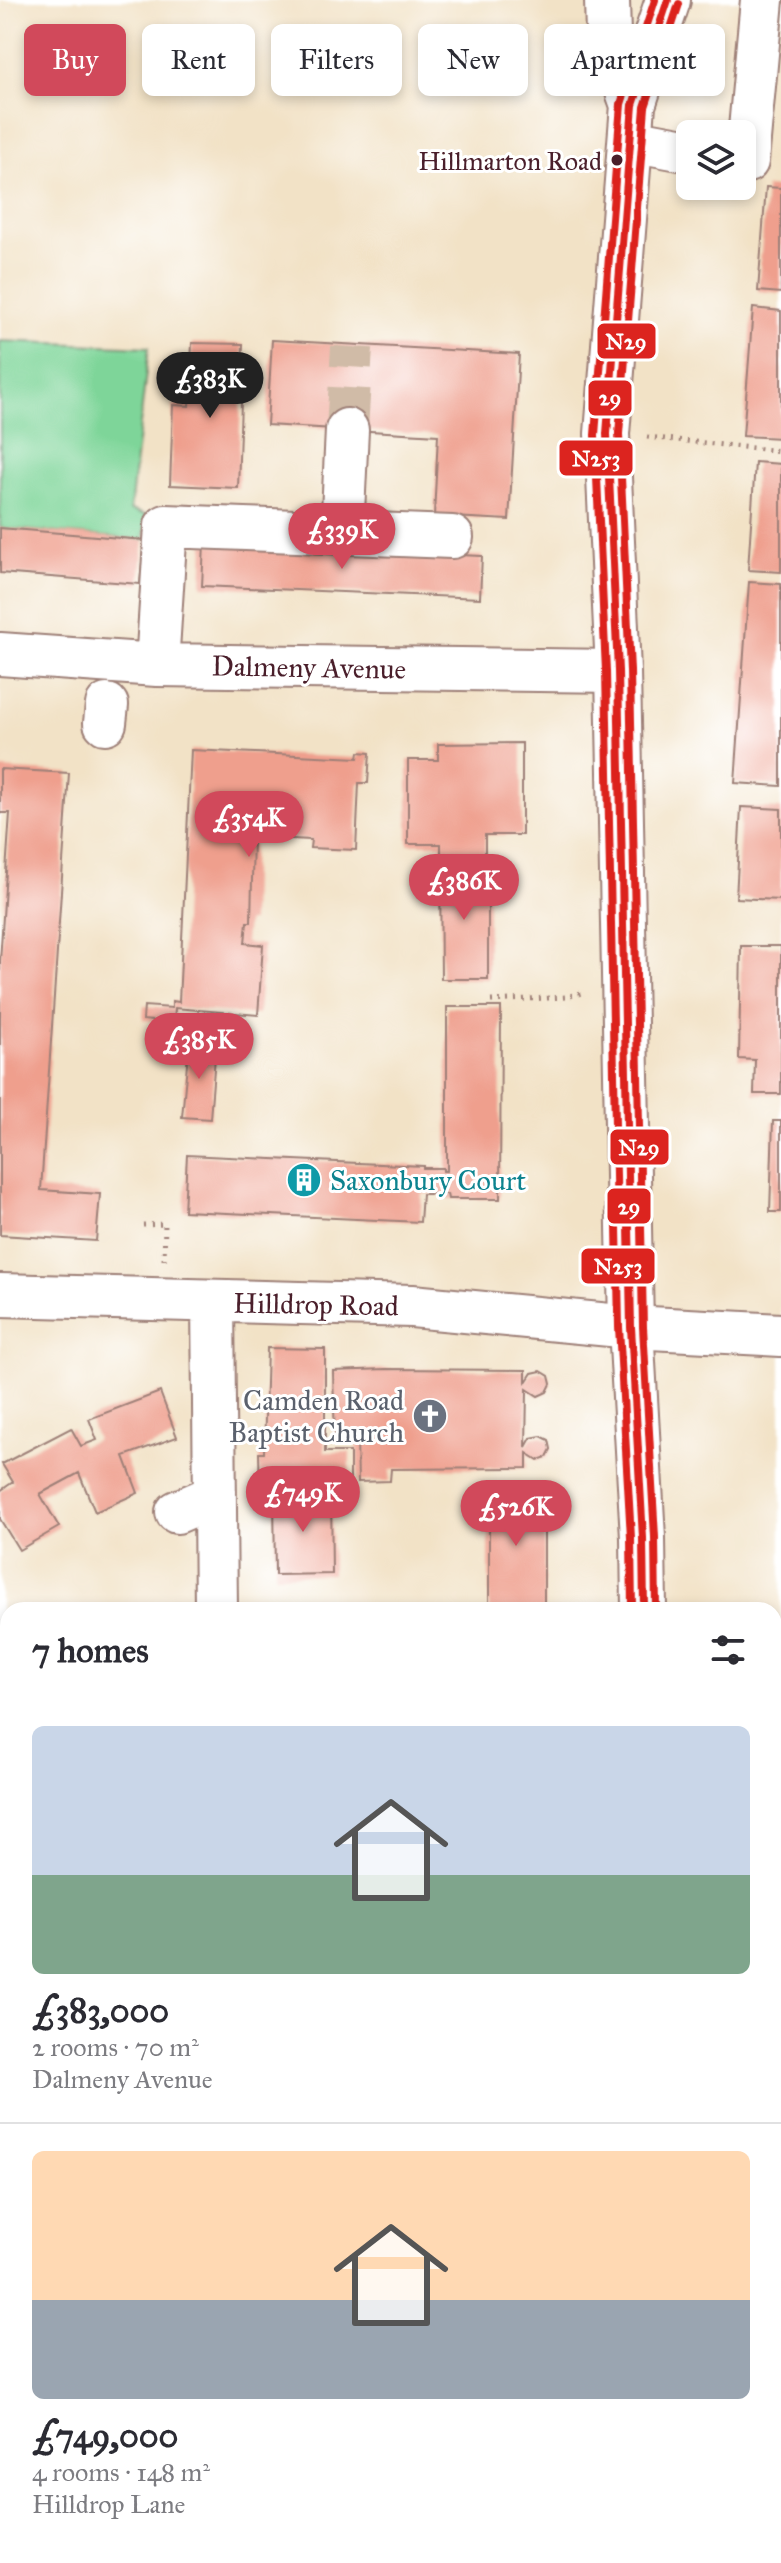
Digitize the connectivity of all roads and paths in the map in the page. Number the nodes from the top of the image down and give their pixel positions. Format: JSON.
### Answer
{"nodes":[{"id":1,"x":607,"y":0,"type":"edge"},
{"id":2,"x":668,"y":0,"type":"edge"},
{"id":3,"x":762,"y":0,"type":"edge"},
{"id":4,"x":632,"y":122,"type":"junction"},
{"id":5,"x":676,"y":144,"type":"edge"},
{"id":6,"x":757,"y":162,"type":"edge"},
{"id":7,"x":347,"y":430,"type":"tunnel mouth"},
{"id":8,"x":607,"y":434,"type":"junction"},
{"id":9,"x":781,"y":451,"type":"edge"},
{"id":10,"x":342,"y":533,"type":"junction"},
{"id":11,"x":452,"y":537,"type":"dead end"},
{"id":12,"x":0,"y":654,"type":"edge"},
{"id":13,"x":157,"y":665,"type":"junction"},
{"id":14,"x":618,"y":671,"type":"junction"},
{"id":15,"x":625,"y":981,"type":"junction"},
{"id":16,"x":491,"y":1001,"type":"dead end"},
{"id":17,"x":143,"y":1225,"type":"dead end"},
{"id":18,"x":0,"y":1295,"type":"edge"},
{"id":19,"x":164,"y":1300,"type":"junction"},
{"id":20,"x":213,"y":1301,"type":"junction"},
{"id":21,"x":631,"y":1327,"type":"junction"},
{"id":22,"x":781,"y":1335,"type":"edge"},
{"id":23,"x":214,"y":1602,"type":"edge"},
{"id":24,"x":644,"y":1602,"type":"edge"}],
"edges":[{"from":1,"to":4,"type":"highway"},
{"from":2,"to":4,"type":"highway"},
{"from":3,"to":6,"type":"street"},
{"from":4,"to":5,"type":"street"},
{"from":4,"to":8,"type":"highway"},
{"from":7,"to":10,"type":"street"},
{"from":8,"to":9,"type":"path"},
{"from":8,"to":14,"type":"highway"},
{"from":10,"to":11,"type":"street"},
{"from":10,"to":13,"type":"street"},
{"from":12,"to":13,"type":"street","name":"Dalmeny Avenue"},
{"from":13,"to":14,"type":"street","name":"Dalmeny Avenue"},
{"from":14,"to":15,"type":"highway"},
{"from":15,"to":16,"type":"path"},
{"from":15,"to":21,"type":"highway"},
{"from":17,"to":19,"type":"path"},
{"from":18,"to":19,"type":"street","name":"Hilldrop Road"},
{"from":19,"to":20,"type":"street","name":"Hilldrop Road"},
{"from":20,"to":21,"type":"street","name":"Hilldrop Road"},
{"from":20,"to":23,"type":"street"},
{"from":21,"to":22,"type":"street","name":"Hilldrop Road"},
{"from":21,"to":24,"type":"highway"}]}
